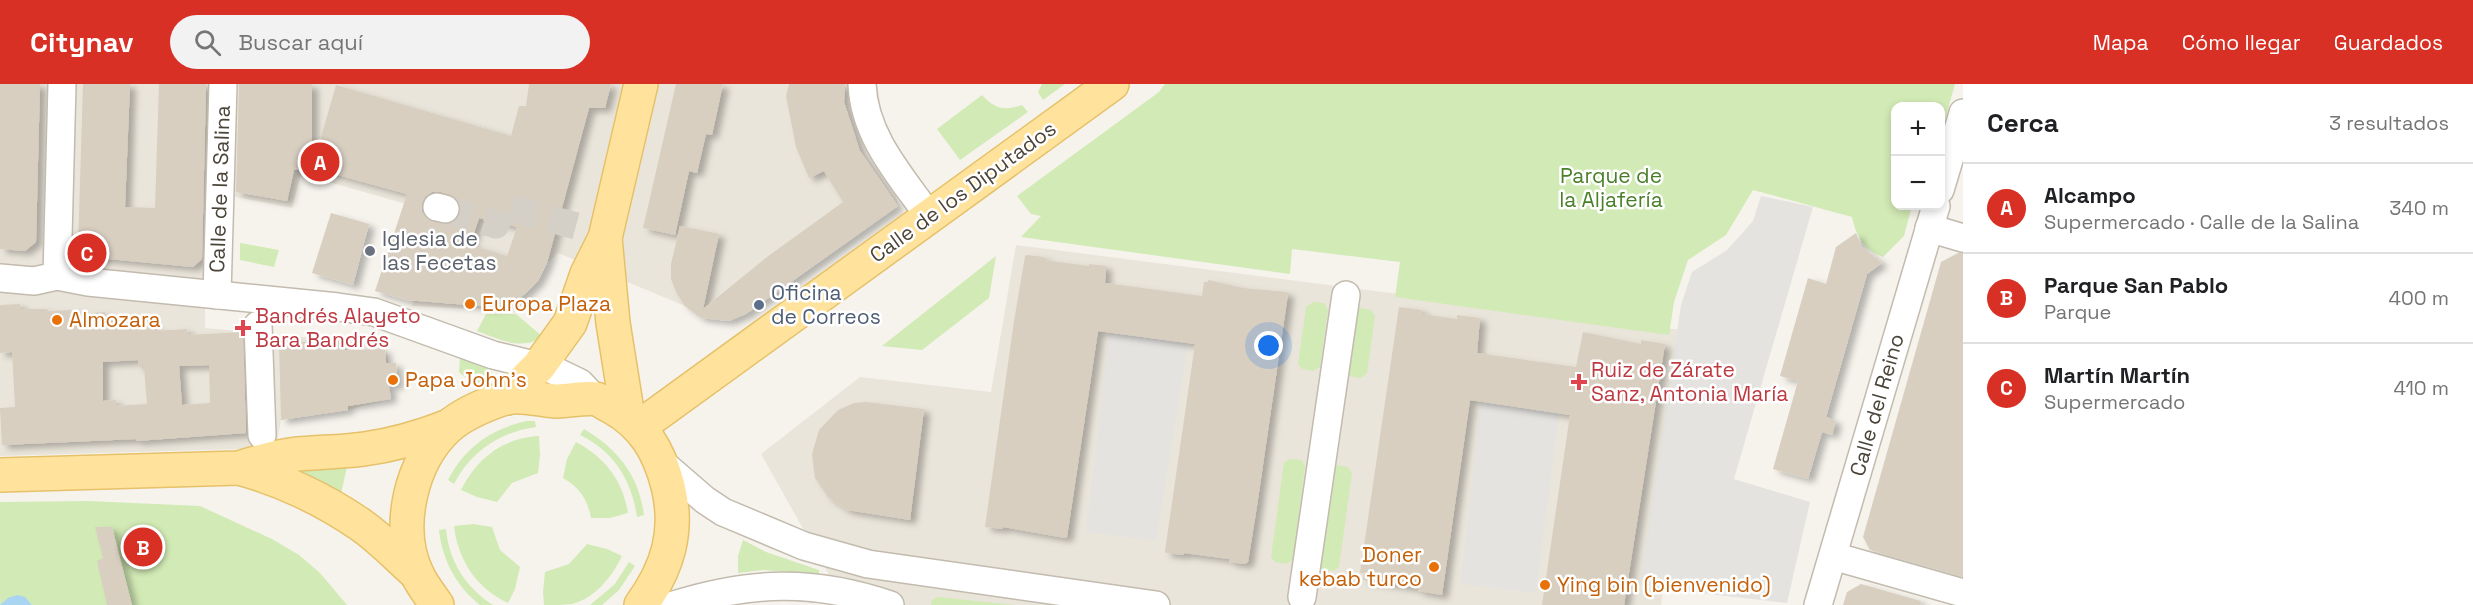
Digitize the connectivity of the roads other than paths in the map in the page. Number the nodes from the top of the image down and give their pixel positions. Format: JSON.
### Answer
{"nodes":[{"id":1,"x":62,"y":84,"type":"edge"},
{"id":2,"x":223,"y":84,"type":"edge"},
{"id":3,"x":641,"y":84,"type":"edge"},
{"id":4,"x":862,"y":84,"type":"edge"},
{"id":5,"x":1112,"y":84,"type":"edge"},
{"id":6,"x":1963,"y":113,"type":"edge"},
{"id":7,"x":1945,"y":175,"type":"edge"},
{"id":8,"x":929,"y":216,"type":"junction"},
{"id":9,"x":1932,"y":217,"type":"edge"},
{"id":10,"x":605,"y":238,"type":"junction"},
{"id":11,"x":1963,"y":238,"type":"edge"},
{"id":12,"x":57,"y":276,"type":"junction"},
{"id":13,"x":0,"y":278,"type":"edge"},
{"id":14,"x":217,"y":295,"type":"junction"},
{"id":15,"x":1346,"y":295,"type":"dead end"},
{"id":16,"x":258,"y":325,"type":"dead end"},
{"id":17,"x":538,"y":366,"type":"junction"},
{"id":18,"x":507,"y":398,"type":"junction"},
{"id":19,"x":595,"y":399,"type":"junction"},
{"id":20,"x":634,"y":422,"type":"junction"},
{"id":21,"x":449,"y":426,"type":"junction"},
{"id":22,"x":262,"y":435,"type":"dead end"},
{"id":23,"x":661,"y":462,"type":"junction"},
{"id":24,"x":239,"y":468,"type":"junction"},
{"id":25,"x":0,"y":475,"type":"edge"},
{"id":26,"x":1833,"y":556,"type":"junction"},
{"id":27,"x":427,"y":593,"type":"edge"},
{"id":28,"x":1963,"y":593,"type":"edge"},
{"id":29,"x":1302,"y":597,"type":"dead end"},
{"id":30,"x":839,"y":598,"type":"edge"},
{"id":31,"x":641,"y":605,"type":"edge"},
{"id":32,"x":674,"y":605,"type":"edge"},
{"id":33,"x":890,"y":605,"type":"edge"},
{"id":34,"x":1156,"y":605,"type":"edge"},
{"id":35,"x":1818,"y":605,"type":"edge"}],
"edges":[{"from":1,"to":12,"type":"street"},
{"from":2,"to":14,"type":"street","name":"Calle de la Salina"},
{"from":3,"to":10,"type":"main road"},
{"from":4,"to":8,"type":"street"},
{"from":5,"to":8,"type":"main road","name":"Calle de los Diputados"},
{"from":6,"to":7,"type":"street"},
{"from":8,"to":20,"type":"main road","name":"Calle de los Diputados"},
{"from":9,"to":11,"type":"street"},
{"from":9,"to":26,"type":"street","name":"Calle del Reino"},
{"from":10,"to":17,"type":"main road"},
{"from":10,"to":20,"type":"main road"},
{"from":12,"to":13,"type":"street"},
{"from":12,"to":14,"type":"street"},
{"from":14,"to":17,"type":"street"},
{"from":15,"to":29,"type":"street"},
{"from":16,"to":22,"type":"street"},
{"from":17,"to":18,"type":"main road"},
{"from":17,"to":19,"type":"street"},
{"from":18,"to":19,"type":"main road"},
{"from":18,"to":21,"type":"main road"},
{"from":19,"to":20,"type":"main road"},
{"from":20,"to":23,"type":"main road"},
{"from":21,"to":24,"type":"main road"},
{"from":21,"to":27,"type":"main road"},
{"from":23,"to":31,"type":"main road"},
{"from":23,"to":34,"type":"street"},
{"from":24,"to":25,"type":"main road"},
{"from":24,"to":27,"type":"main road"},
{"from":26,"to":28,"type":"street"},
{"from":26,"to":35,"type":"street","name":"Calle del Reino"},
{"from":30,"to":32,"type":"street"},
{"from":30,"to":33,"type":"street"}]}
